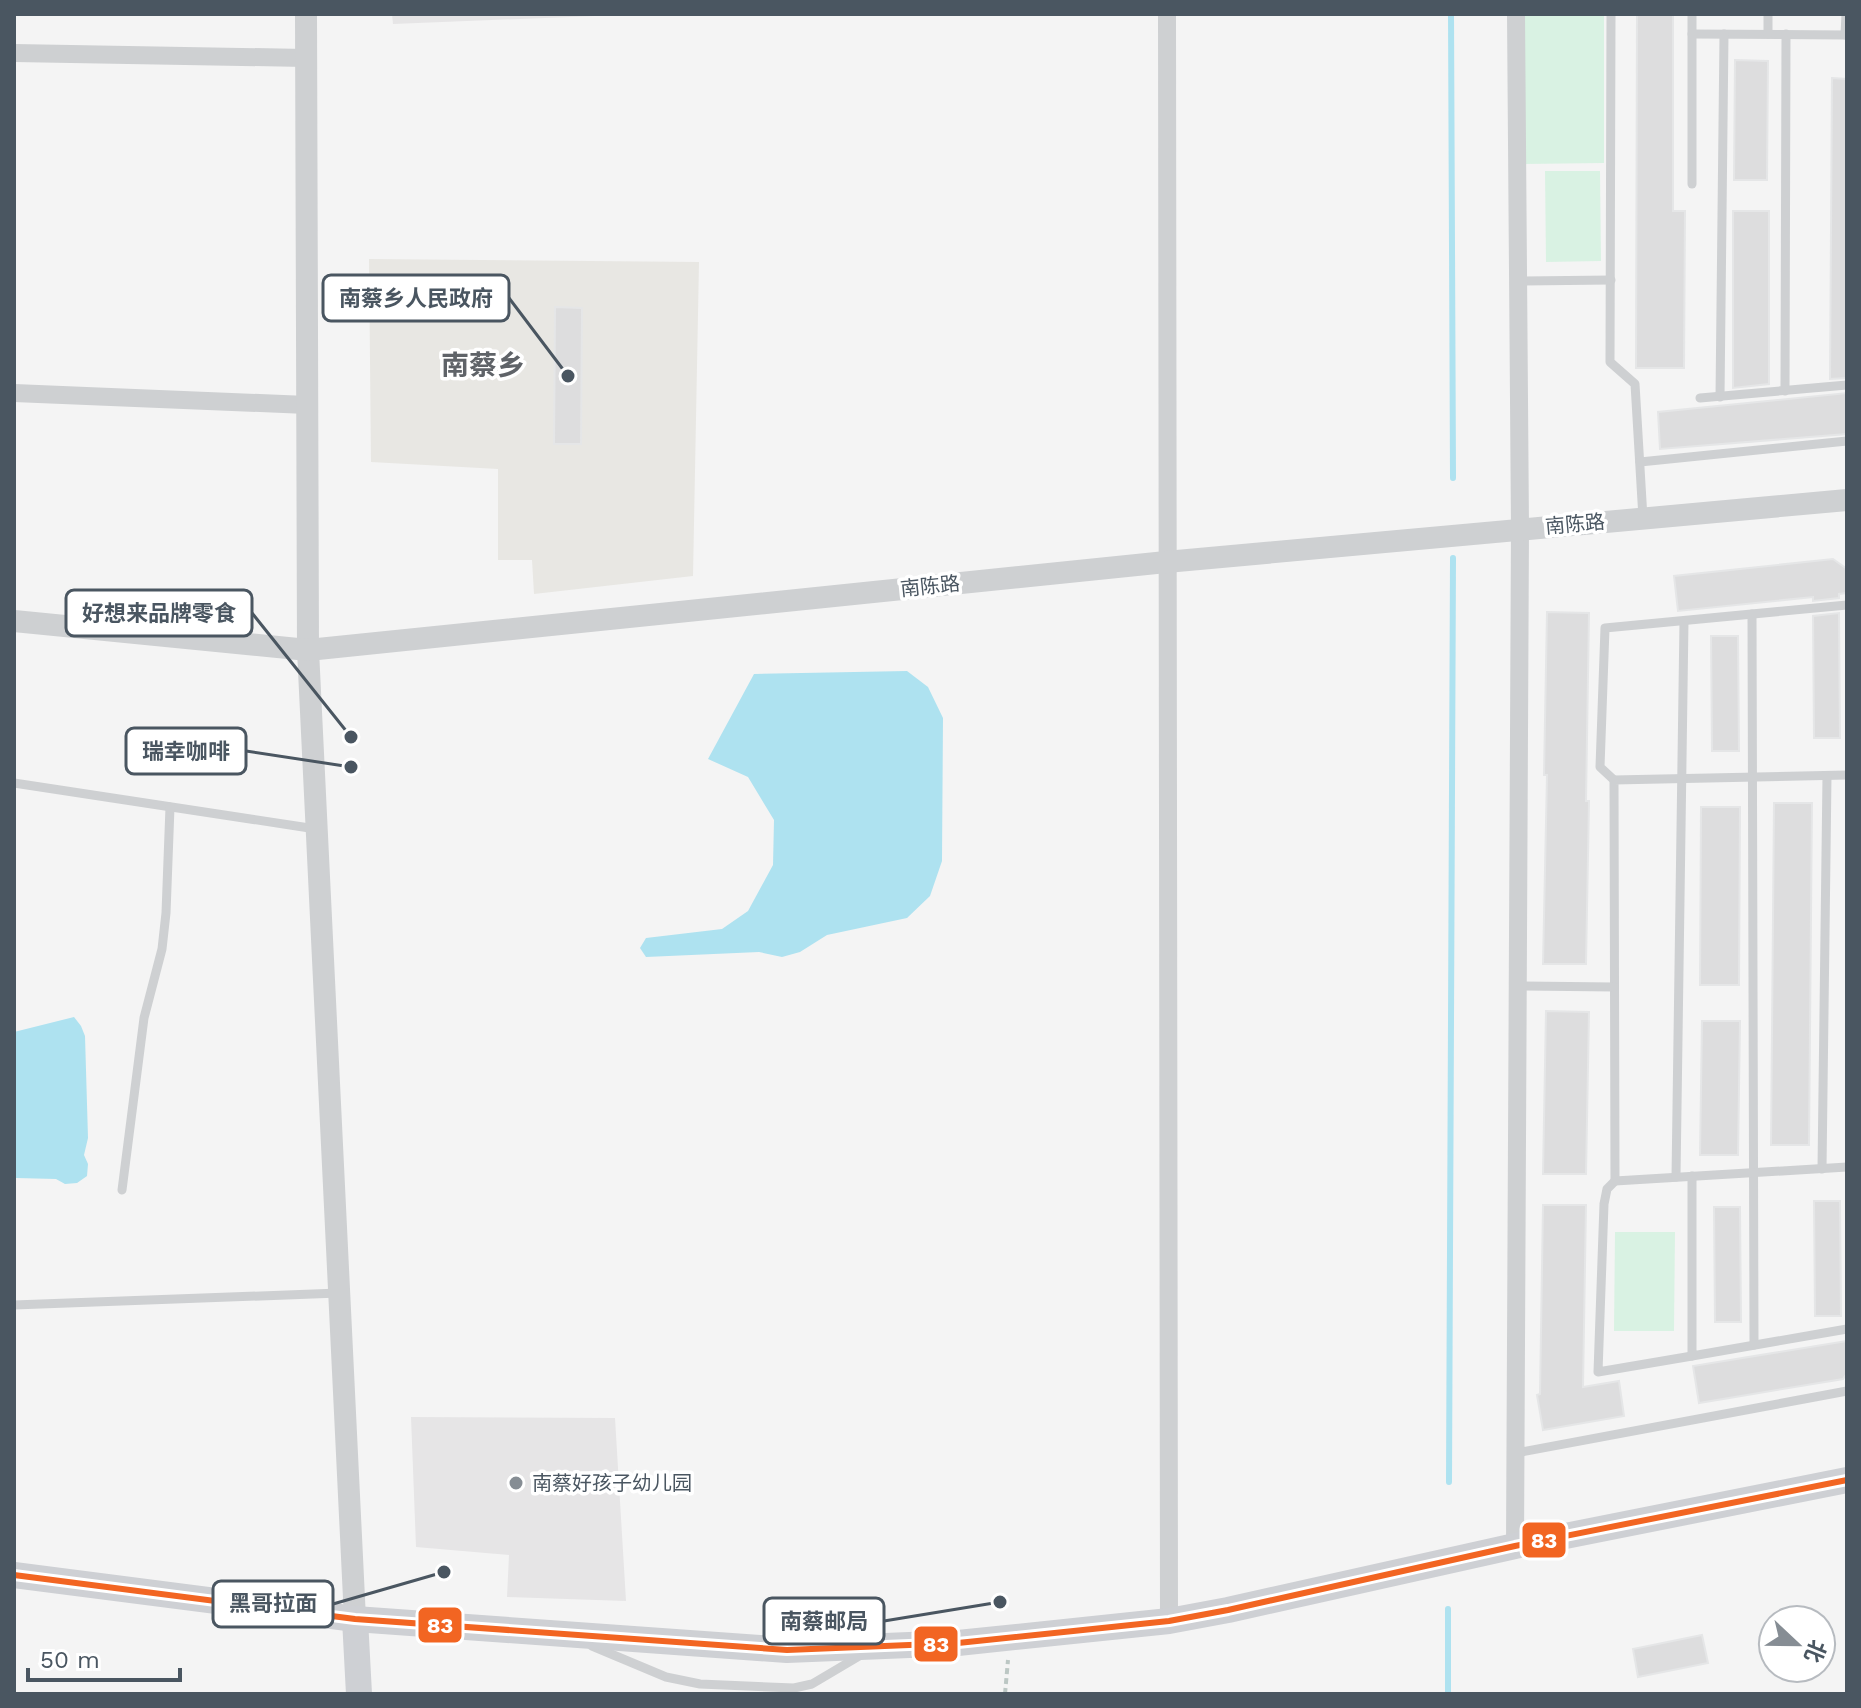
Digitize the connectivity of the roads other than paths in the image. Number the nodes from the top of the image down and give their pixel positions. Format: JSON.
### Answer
{"nodes":[{"id":1,"x":306,"y":14,"type":"edge"},
{"id":2,"x":1167,"y":14,"type":"edge"},
{"id":3,"x":1516,"y":14,"type":"edge"},
{"id":4,"x":1611,"y":14,"type":"edge"},
{"id":5,"x":1692,"y":14,"type":"edge"},
{"id":6,"x":1768,"y":14,"type":"edge"},
{"id":7,"x":1846,"y":14,"type":"edge"},
{"id":8,"x":1692,"y":34,"type":"junction"},
{"id":9,"x":1724,"y":34,"type":"junction"},
{"id":10,"x":1768,"y":34,"type":"junction"},
{"id":11,"x":1786,"y":34,"type":"junction"},
{"id":12,"x":1846,"y":35,"type":"edge"},
{"id":13,"x":14,"y":53,"type":"edge"},
{"id":14,"x":306,"y":58,"type":"junction"},
{"id":15,"x":1692,"y":184,"type":"dead end"},
{"id":16,"x":1611,"y":280,"type":"junction"},
{"id":17,"x":1518,"y":281,"type":"junction"},
{"id":18,"x":1847,"y":385,"type":"edge"},
{"id":19,"x":1785,"y":391,"type":"junction"},
{"id":20,"x":14,"y":393,"type":"edge"},
{"id":21,"x":1720,"y":397,"type":"junction"},
{"id":22,"x":1700,"y":398,"type":"dead end"},
{"id":23,"x":307,"y":405,"type":"junction"},
{"id":24,"x":1847,"y":441,"type":"edge"},
{"id":25,"x":1640,"y":462,"type":"junction"},
{"id":26,"x":1847,"y":500,"type":"edge"},
{"id":27,"x":1643,"y":518,"type":"junction"},
{"id":28,"x":1520,"y":529,"type":"junction"},
{"id":29,"x":1166,"y":562,"type":"junction"},
{"id":30,"x":1847,"y":605,"type":"edge"},
{"id":31,"x":1752,"y":614,"type":"junction"},
{"id":32,"x":14,"y":621,"type":"edge"},
{"id":33,"x":1684,"y":621,"type":"junction"},
{"id":34,"x":308,"y":650,"type":"junction"},
{"id":35,"x":1847,"y":775,"type":"edge"},
{"id":36,"x":1827,"y":776,"type":"junction"},
{"id":37,"x":1752,"y":778,"type":"junction"},
{"id":38,"x":1681,"y":779,"type":"junction"},
{"id":39,"x":1614,"y":780,"type":"junction"},
{"id":40,"x":14,"y":783,"type":"edge"},
{"id":41,"x":170,"y":807,"type":"junction"},
{"id":42,"x":316,"y":829,"type":"junction"},
{"id":43,"x":1518,"y":986,"type":"junction"},
{"id":44,"x":1614,"y":987,"type":"junction"},
{"id":45,"x":1847,"y":1167,"type":"edge"},
{"id":46,"x":1822,"y":1169,"type":"junction"},
{"id":47,"x":1753,"y":1173,"type":"junction"},
{"id":48,"x":1692,"y":1176,"type":"junction"},
{"id":49,"x":1676,"y":1177,"type":"junction"},
{"id":50,"x":1615,"y":1181,"type":"junction"},
{"id":51,"x":122,"y":1190,"type":"dead end"},
{"id":52,"x":339,"y":1293,"type":"junction"},
{"id":53,"x":14,"y":1305,"type":"edge"},
{"id":54,"x":1847,"y":1329,"type":"edge"},
{"id":55,"x":1754,"y":1345,"type":"junction"},
{"id":56,"x":1692,"y":1356,"type":"junction"},
{"id":57,"x":1847,"y":1391,"type":"edge"},
{"id":58,"x":1516,"y":1453,"type":"junction"},
{"id":59,"x":1847,"y":1480,"type":"edge"},
{"id":60,"x":1515,"y":1546,"type":"junction"},
{"id":61,"x":14,"y":1575,"type":"edge"},
{"id":62,"x":355,"y":1619,"type":"junction"},
{"id":63,"x":1169,"y":1621,"type":"junction"},
{"id":64,"x":563,"y":1634,"type":"junction"},
{"id":65,"x":876,"y":1646,"type":"junction"},
{"id":66,"x":359,"y":1694,"type":"edge"}],
"edges":[{"from":1,"to":14,"type":"street"},
{"from":2,"to":29,"type":"street"},
{"from":3,"to":17,"type":"street"},
{"from":4,"to":16,"type":"lane"},
{"from":5,"to":8,"type":"lane"},
{"from":6,"to":10,"type":"lane"},
{"from":7,"to":12,"type":"lane"},
{"from":8,"to":9,"type":"lane"},
{"from":8,"to":15,"type":"lane"},
{"from":9,"to":10,"type":"lane"},
{"from":9,"to":21,"type":"lane"},
{"from":10,"to":11,"type":"lane"},
{"from":11,"to":12,"type":"lane"},
{"from":11,"to":19,"type":"lane"},
{"from":13,"to":14,"type":"street"},
{"from":14,"to":23,"type":"street"},
{"from":16,"to":17,"type":"lane"},
{"from":16,"to":25,"type":"lane"},
{"from":17,"to":28,"type":"street"},
{"from":18,"to":19,"type":"lane"},
{"from":19,"to":21,"type":"lane"},
{"from":20,"to":23,"type":"street"},
{"from":21,"to":22,"type":"lane"},
{"from":23,"to":34,"type":"street"},
{"from":24,"to":25,"type":"lane"},
{"from":25,"to":27,"type":"lane"},
{"from":26,"to":27,"type":"street","name":"南陈路"},
{"from":27,"to":28,"type":"street","name":"南陈路"},
{"from":28,"to":29,"type":"street","name":"南陈路"},
{"from":28,"to":43,"type":"street"},
{"from":29,"to":34,"type":"street","name":"南陈路"},
{"from":29,"to":63,"type":"street"},
{"from":30,"to":31,"type":"lane"},
{"from":31,"to":33,"type":"lane"},
{"from":31,"to":37,"type":"lane"},
{"from":32,"to":34,"type":"street","name":"南陈路"},
{"from":33,"to":38,"type":"lane"},
{"from":33,"to":39,"type":"lane"},
{"from":34,"to":42,"type":"street"},
{"from":35,"to":36,"type":"lane"},
{"from":36,"to":37,"type":"lane"},
{"from":36,"to":46,"type":"lane"},
{"from":37,"to":38,"type":"lane"},
{"from":37,"to":47,"type":"lane"},
{"from":38,"to":39,"type":"lane"},
{"from":38,"to":49,"type":"lane"},
{"from":39,"to":44,"type":"lane"},
{"from":40,"to":41,"type":"lane"},
{"from":41,"to":42,"type":"lane"},
{"from":41,"to":51,"type":"lane"},
{"from":42,"to":52,"type":"street"},
{"from":43,"to":44,"type":"lane"},
{"from":43,"to":58,"type":"street"},
{"from":44,"to":50,"type":"lane"},
{"from":45,"to":46,"type":"lane"},
{"from":46,"to":47,"type":"lane"},
{"from":47,"to":48,"type":"lane"},
{"from":47,"to":55,"type":"lane"},
{"from":48,"to":49,"type":"lane"},
{"from":48,"to":56,"type":"lane"},
{"from":49,"to":50,"type":"lane"},
{"from":50,"to":56,"type":"lane"},
{"from":52,"to":53,"type":"lane"},
{"from":52,"to":62,"type":"street"},
{"from":54,"to":55,"type":"lane"},
{"from":55,"to":56,"type":"lane"},
{"from":57,"to":58,"type":"lane"},
{"from":58,"to":60,"type":"street"},
{"from":59,"to":60,"type":"main road"},
{"from":60,"to":63,"type":"main road"},
{"from":61,"to":62,"type":"main road"},
{"from":62,"to":64,"type":"main road"},
{"from":62,"to":66,"type":"main road"},
{"from":63,"to":65,"type":"main road"},
{"from":64,"to":65,"type":"main road"},
{"from":64,"to":65,"type":"lane"}]}
